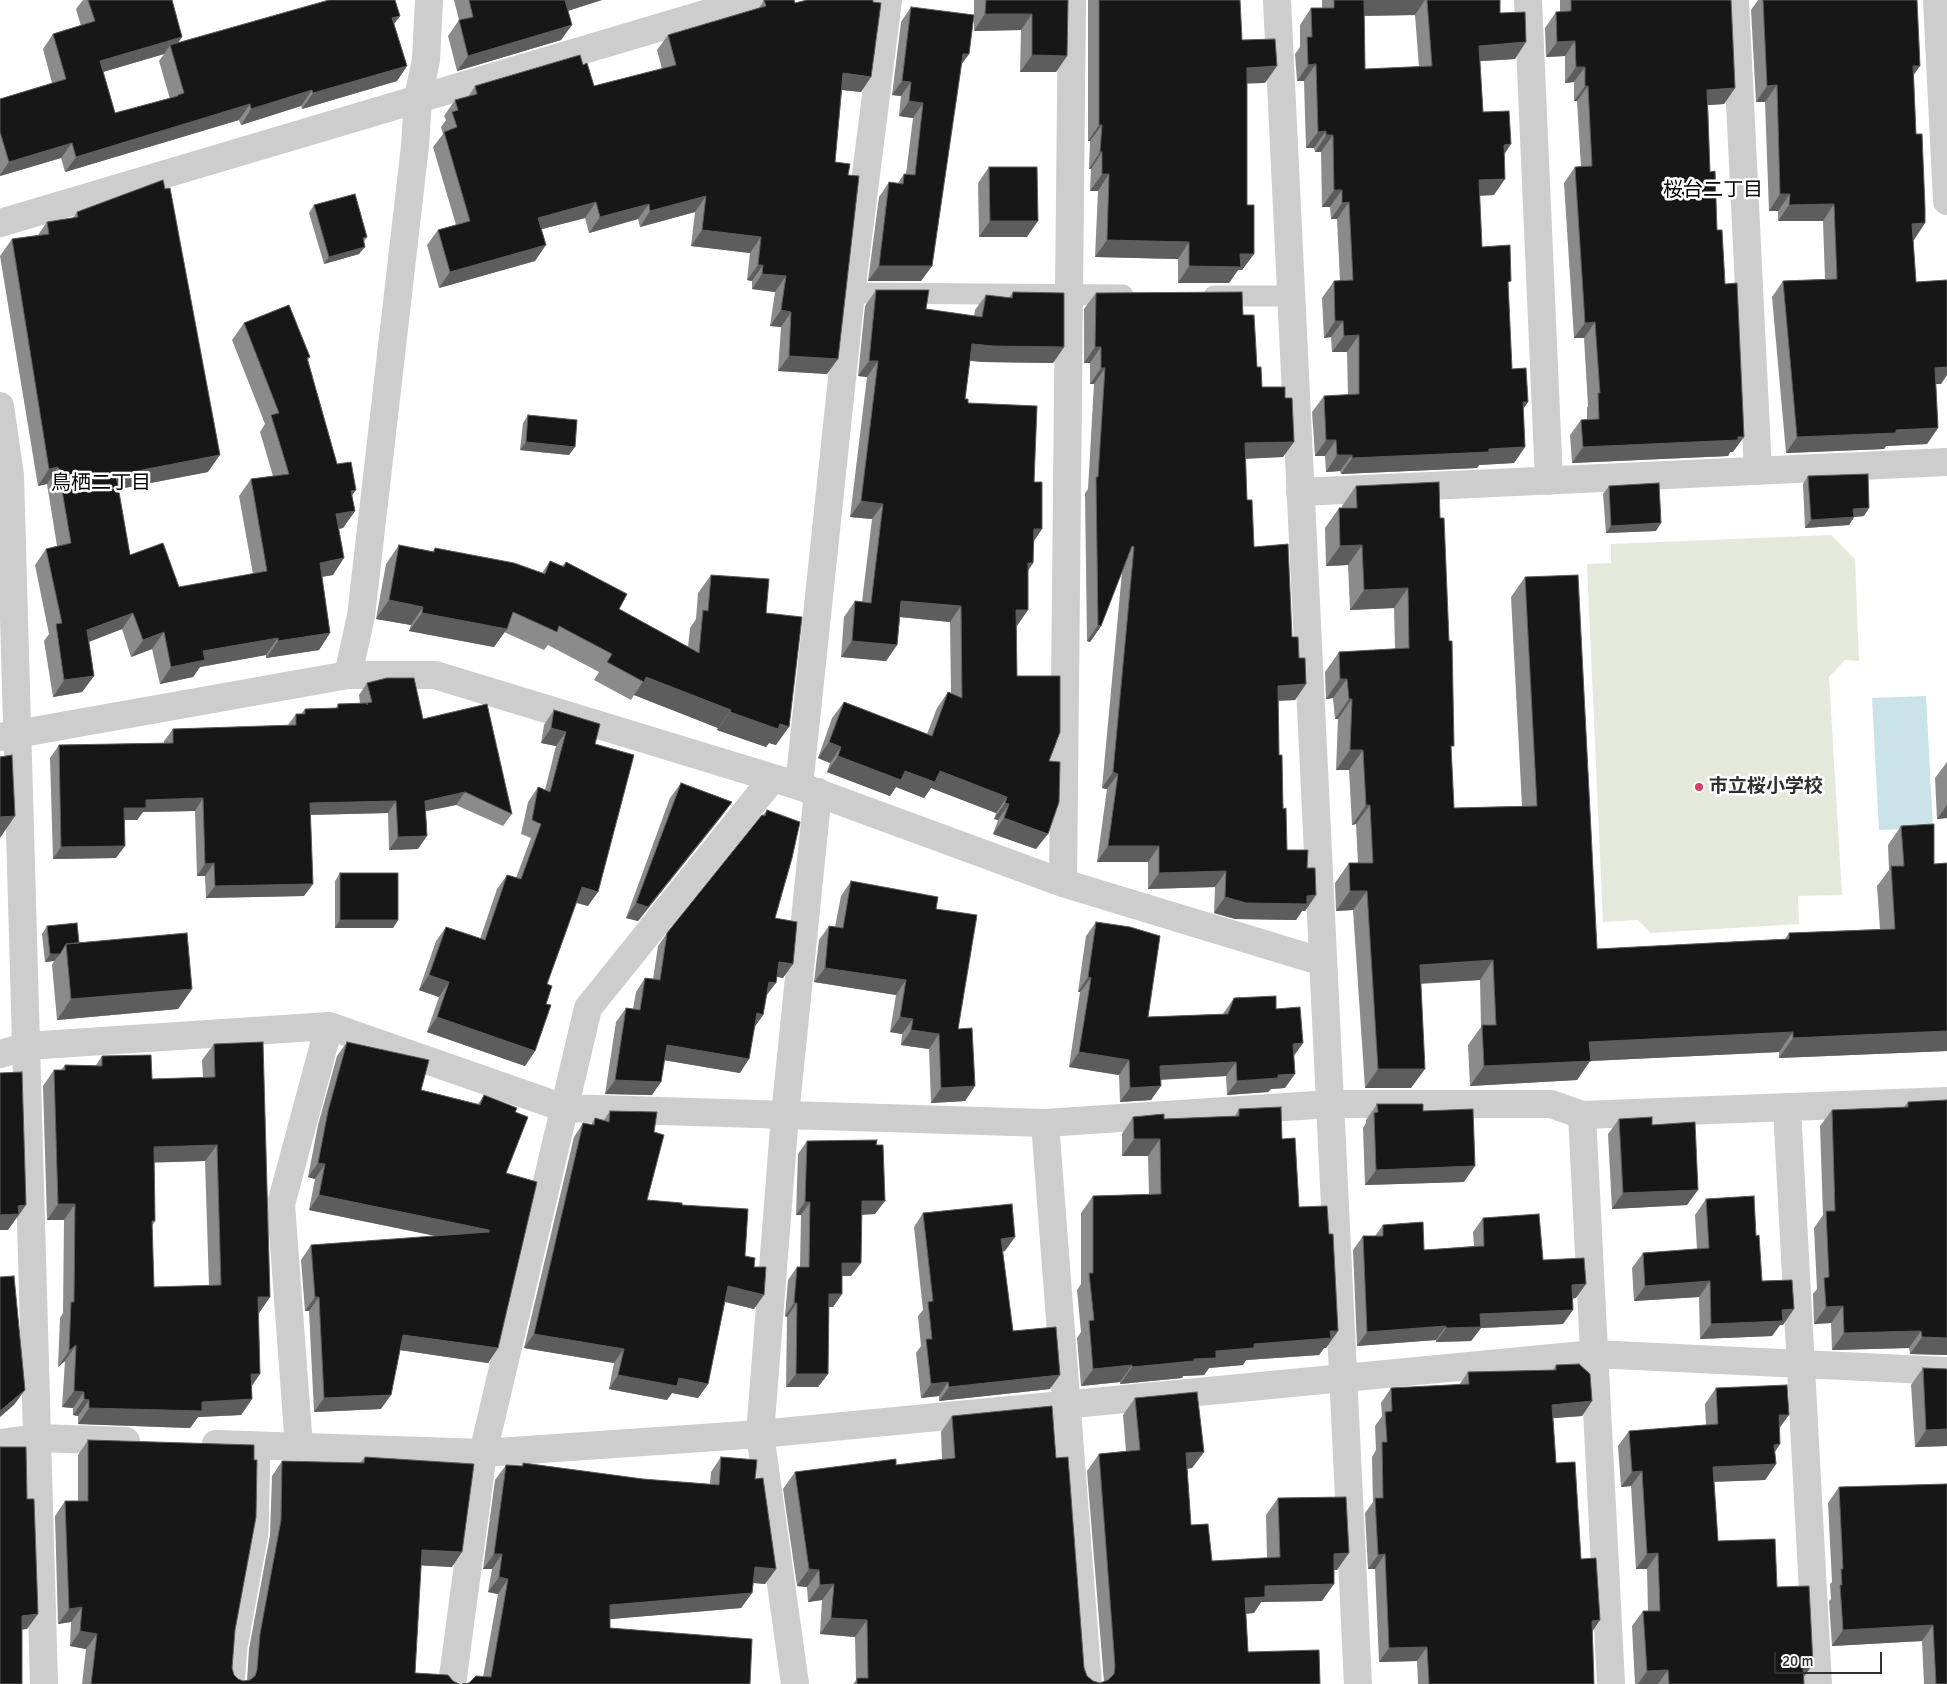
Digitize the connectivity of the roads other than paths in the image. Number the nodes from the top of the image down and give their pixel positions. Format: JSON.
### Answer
{"nodes":[{"id":1,"x":429,"y":0,"type":"edge"},
{"id":2,"x":752,"y":0,"type":"edge"},
{"id":3,"x":888,"y":0,"type":"edge"},
{"id":4,"x":1072,"y":0,"type":"edge"},
{"id":5,"x":1277,"y":0,"type":"edge"},
{"id":6,"x":1528,"y":0,"type":"edge"},
{"id":7,"x":1735,"y":0,"type":"edge"},
{"id":8,"x":1937,"y":0,"type":"edge"},
{"id":9,"x":418,"y":98,"type":"junction"},
{"id":10,"x":1947,"y":201,"type":"edge"},
{"id":11,"x":0,"y":223,"type":"edge"},
{"id":12,"x":851,"y":293,"type":"junction"},
{"id":13,"x":1069,"y":294,"type":"junction"},
{"id":14,"x":1146,"y":295,"type":"edge"},
{"id":15,"x":1194,"y":295,"type":"edge"},
{"id":16,"x":1291,"y":296,"type":"junction"},
{"id":17,"x":0,"y":406,"type":"edge"},
{"id":18,"x":1947,"y":462,"type":"edge"},
{"id":19,"x":1758,"y":471,"type":"junction"},
{"id":20,"x":1549,"y":481,"type":"junction"},
{"id":21,"x":1300,"y":492,"type":"junction"},
{"id":22,"x":348,"y":675,"type":"junction"},
{"id":23,"x":9,"y":736,"type":"edge"},
{"id":24,"x":773,"y":778,"type":"junction"},
{"id":25,"x":808,"y":789,"type":"junction"},
{"id":26,"x":1063,"y":884,"type":"junction"},
{"id":27,"x":1323,"y":962,"type":"junction"},
{"id":28,"x":329,"y":1026,"type":"junction"},
{"id":29,"x":27,"y":1046,"type":"junction"},
{"id":30,"x":0,"y":1054,"type":"edge"},
{"id":31,"x":1947,"y":1101,"type":"edge"},
{"id":32,"x":1330,"y":1104,"type":"junction"},
{"id":33,"x":564,"y":1108,"type":"junction"},
{"id":34,"x":1787,"y":1108,"type":"junction"},
{"id":35,"x":785,"y":1115,"type":"junction"},
{"id":36,"x":1582,"y":1115,"type":"junction"},
{"id":37,"x":1045,"y":1123,"type":"junction"},
{"id":38,"x":1594,"y":1354,"type":"junction"},
{"id":39,"x":1802,"y":1364,"type":"junction"},
{"id":40,"x":1947,"y":1371,"type":"edge"},
{"id":41,"x":1343,"y":1379,"type":"junction"},
{"id":42,"x":1066,"y":1404,"type":"junction"},
{"id":43,"x":760,"y":1434,"type":"junction"},
{"id":44,"x":38,"y":1438,"type":"junction"},
{"id":45,"x":154,"y":1442,"type":"edge"},
{"id":46,"x":0,"y":1443,"type":"edge"},
{"id":47,"x":192,"y":1444,"type":"edge"},
{"id":48,"x":260,"y":1446,"type":"junction"},
{"id":49,"x":299,"y":1447,"type":"junction"},
{"id":50,"x":483,"y":1453,"type":"junction"},
{"id":51,"x":44,"y":1684,"type":"edge"},
{"id":52,"x":234,"y":1684,"type":"edge"},
{"id":53,"x":452,"y":1684,"type":"edge"},
{"id":54,"x":795,"y":1684,"type":"edge"},
{"id":55,"x":1088,"y":1684,"type":"edge"},
{"id":56,"x":1358,"y":1684,"type":"edge"},
{"id":57,"x":1611,"y":1684,"type":"edge"},
{"id":58,"x":1818,"y":1684,"type":"edge"}],
"edges":[{"from":1,"to":9,"type":"street"},
{"from":2,"to":9,"type":"street"},
{"from":3,"to":12,"type":"street"},
{"from":4,"to":13,"type":"street"},
{"from":5,"to":16,"type":"street"},
{"from":6,"to":20,"type":"street"},
{"from":7,"to":19,"type":"street"},
{"from":8,"to":10,"type":"street"},
{"from":9,"to":11,"type":"street"},
{"from":9,"to":22,"type":"street"},
{"from":12,"to":13,"type":"lane"},
{"from":12,"to":25,"type":"street"},
{"from":13,"to":14,"type":"lane"},
{"from":13,"to":26,"type":"street"},
{"from":15,"to":16,"type":"lane"},
{"from":16,"to":21,"type":"street"},
{"from":17,"to":23,"type":"street"},
{"from":18,"to":19,"type":"street"},
{"from":19,"to":20,"type":"street"},
{"from":20,"to":21,"type":"street"},
{"from":21,"to":27,"type":"street"},
{"from":22,"to":23,"type":"street"},
{"from":22,"to":24,"type":"street"},
{"from":23,"to":29,"type":"street"},
{"from":24,"to":25,"type":"street"},
{"from":24,"to":33,"type":"street"},
{"from":25,"to":26,"type":"street"},
{"from":25,"to":35,"type":"street"},
{"from":26,"to":27,"type":"street"},
{"from":27,"to":32,"type":"street"},
{"from":28,"to":29,"type":"street"},
{"from":28,"to":33,"type":"street"},
{"from":28,"to":49,"type":"street"},
{"from":29,"to":30,"type":"street"},
{"from":29,"to":44,"type":"street"},
{"from":31,"to":34,"type":"street"},
{"from":32,"to":36,"type":"street"},
{"from":32,"to":37,"type":"street"},
{"from":32,"to":41,"type":"street"},
{"from":33,"to":35,"type":"street"},
{"from":33,"to":50,"type":"street"},
{"from":34,"to":36,"type":"street"},
{"from":34,"to":39,"type":"street"},
{"from":35,"to":37,"type":"street"},
{"from":35,"to":43,"type":"street"},
{"from":36,"to":38,"type":"street"},
{"from":37,"to":42,"type":"street"},
{"from":38,"to":39,"type":"street"},
{"from":38,"to":41,"type":"street"},
{"from":38,"to":57,"type":"street"},
{"from":39,"to":40,"type":"street"},
{"from":39,"to":58,"type":"street"},
{"from":41,"to":42,"type":"street"},
{"from":41,"to":56,"type":"street"},
{"from":42,"to":43,"type":"street"},
{"from":42,"to":55,"type":"street"},
{"from":43,"to":50,"type":"street"},
{"from":43,"to":54,"type":"street"},
{"from":44,"to":45,"type":"street"},
{"from":44,"to":46,"type":"street"},
{"from":44,"to":51,"type":"street"},
{"from":47,"to":48,"type":"street"},
{"from":48,"to":49,"type":"street"},
{"from":48,"to":52,"type":"lane"},
{"from":49,"to":50,"type":"street"},
{"from":50,"to":53,"type":"street"}]}
